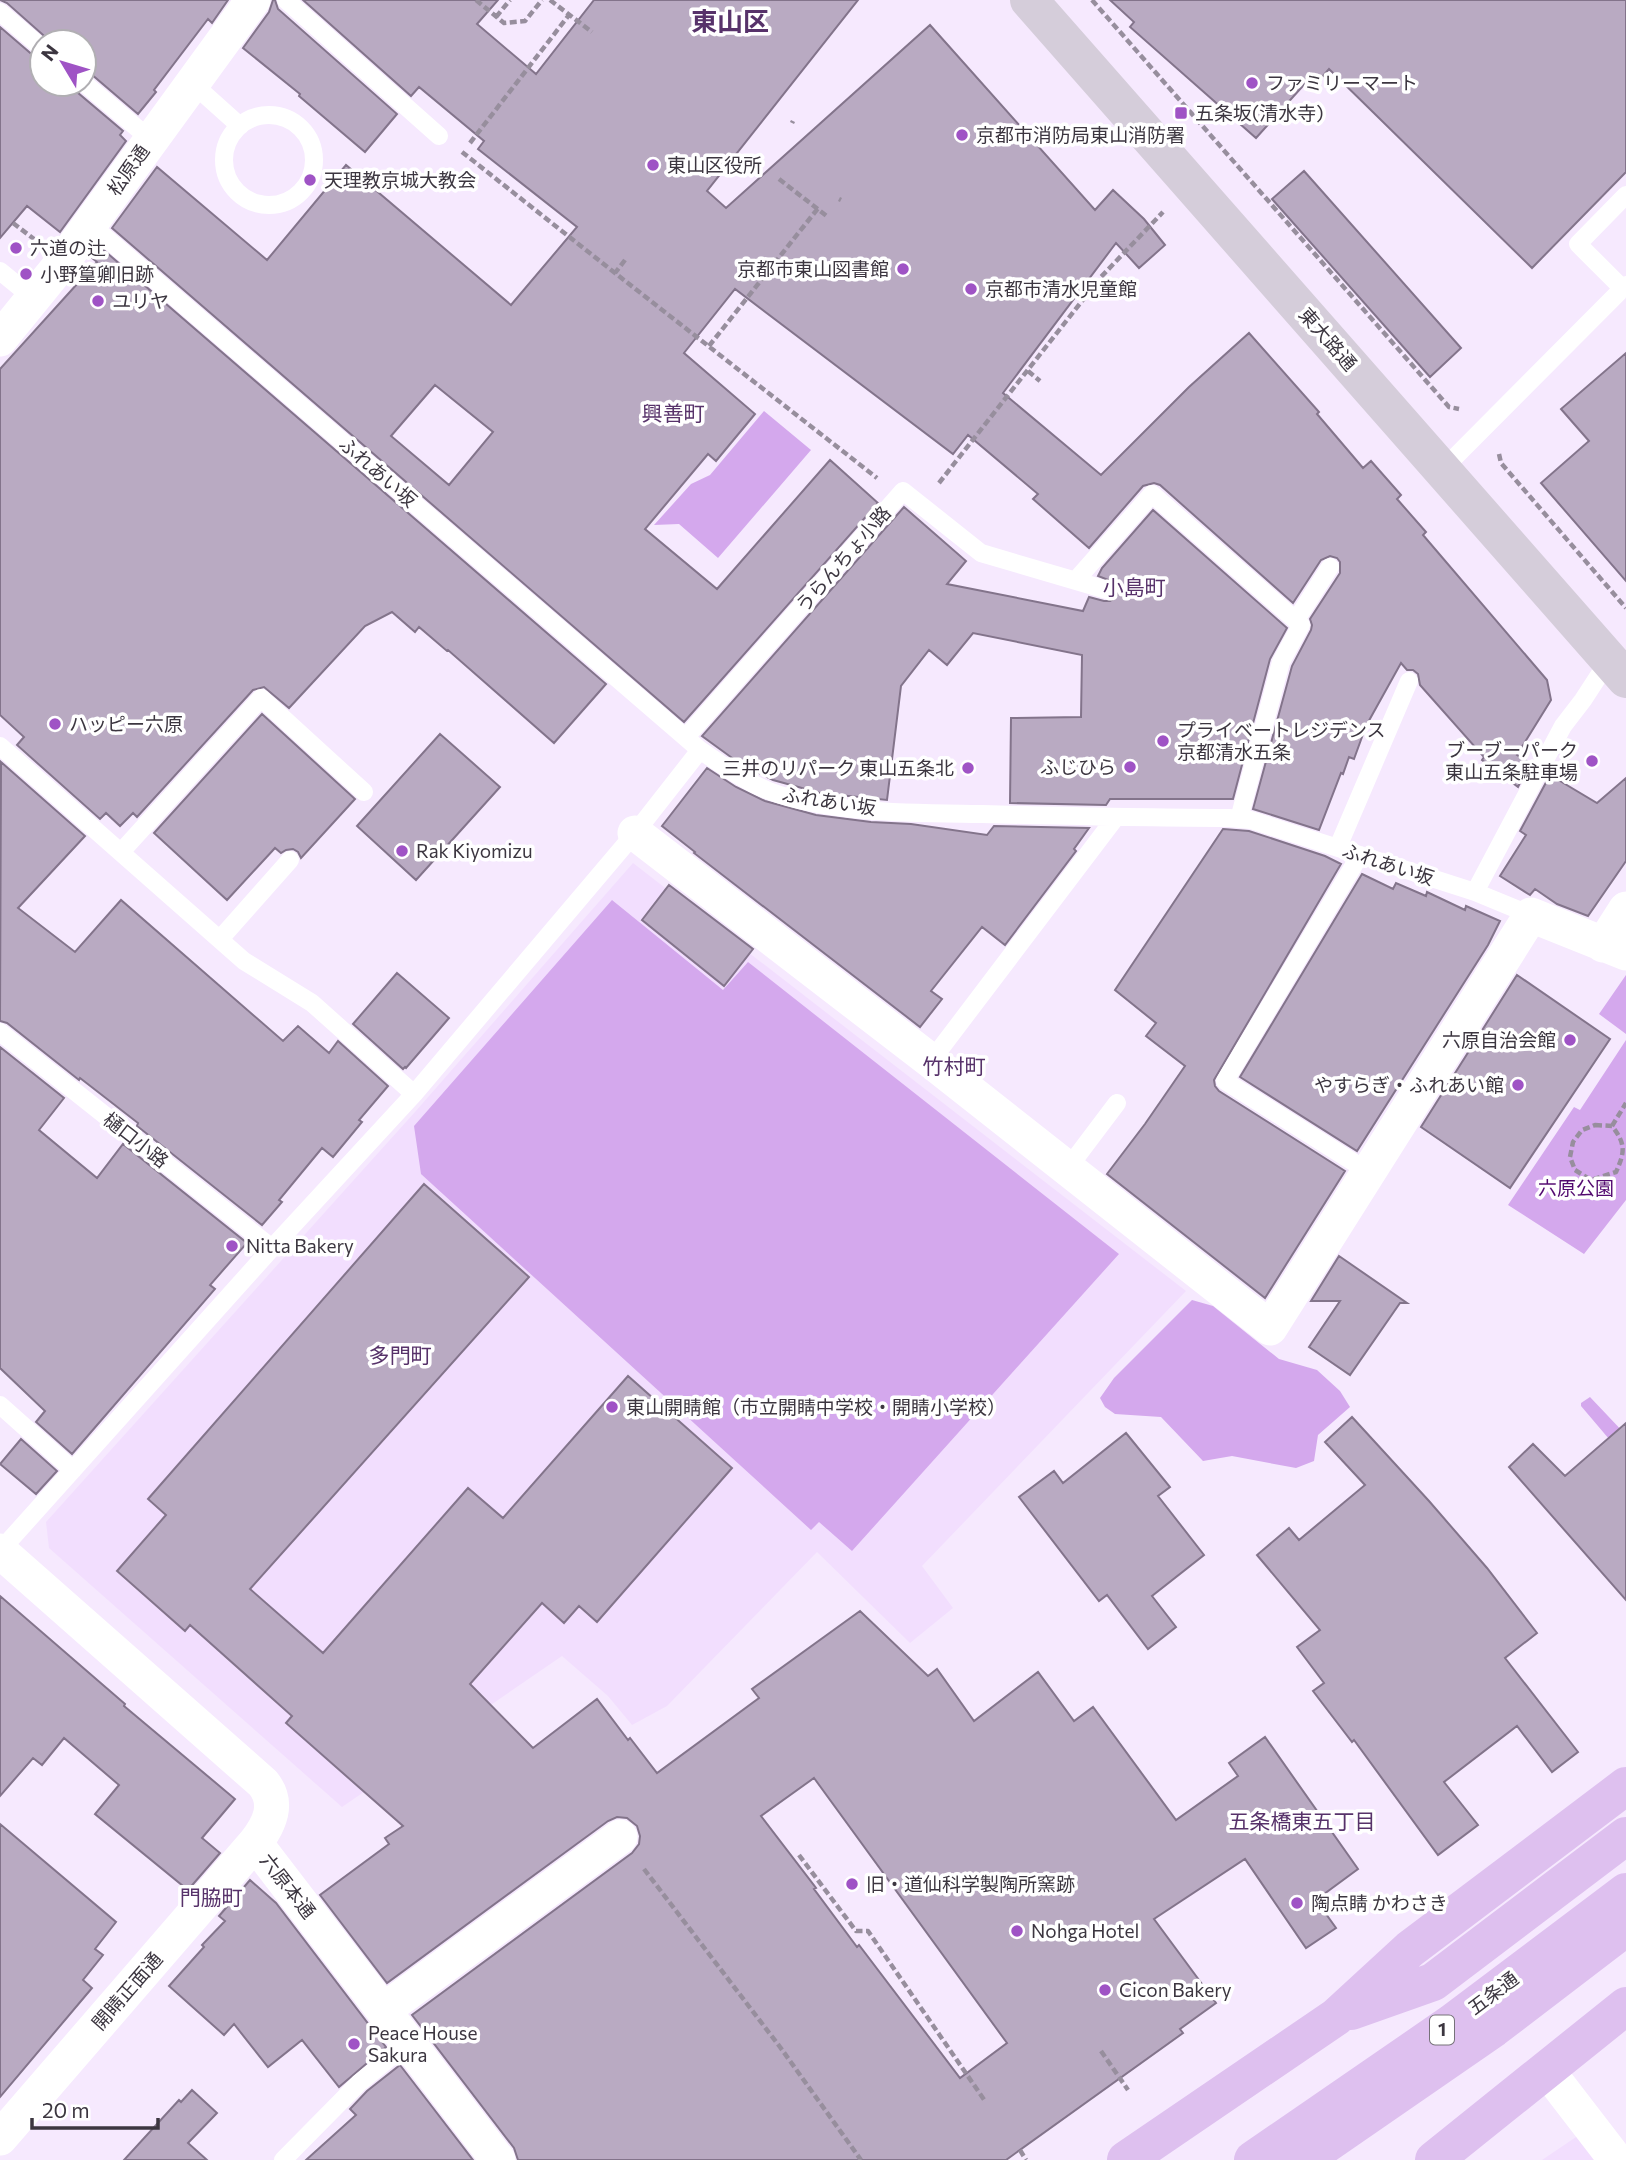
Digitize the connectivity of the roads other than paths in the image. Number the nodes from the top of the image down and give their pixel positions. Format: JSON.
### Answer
{"nodes":[{"id":1,"x":253,"y":0,"type":"edge"},
{"id":2,"x":286,"y":0,"type":"edge"},
{"id":3,"x":1029,"y":0,"type":"edge"},
{"id":4,"x":0,"y":12,"type":"edge"},
{"id":5,"x":28,"y":36,"type":"edge"},
{"id":6,"x":192,"y":83,"type":"junction"},
{"id":7,"x":98,"y":95,"type":"edge"},
{"id":8,"x":240,"y":126,"type":"junction"},
{"id":9,"x":439,"y":136,"type":"dead end"},
{"id":10,"x":150,"y":139,"type":"junction"},
{"id":11,"x":1626,"y":195,"type":"edge"},
{"id":12,"x":90,"y":224,"type":"junction"},
{"id":13,"x":0,"y":271,"type":"edge"},
{"id":14,"x":1624,"y":287,"type":"edge"},
{"id":15,"x":33,"y":298,"type":"junction"},
{"id":16,"x":0,"y":338,"type":"edge"},
{"id":17,"x":1442,"y":470,"type":"junction"},
{"id":18,"x":1330,"y":567,"type":"dead end"},
{"id":19,"x":1076,"y":580,"type":"junction"},
{"id":20,"x":1107,"y":590,"type":"dead end"},
{"id":21,"x":1296,"y":620,"type":"junction"},
{"id":22,"x":1617,"y":669,"type":"edge"},
{"id":23,"x":1409,"y":681,"type":"dead end"},
{"id":24,"x":686,"y":737,"type":"junction"},
{"id":25,"x":0,"y":746,"type":"edge"},
{"id":26,"x":700,"y":750,"type":"junction"},
{"id":27,"x":364,"y":792,"type":"dead end"},
{"id":28,"x":1116,"y":817,"type":"junction"},
{"id":29,"x":1239,"y":819,"type":"junction"},
{"id":30,"x":635,"y":833,"type":"junction"},
{"id":31,"x":1338,"y":847,"type":"junction"},
{"id":32,"x":121,"y":852,"type":"junction"},
{"id":33,"x":1360,"y":855,"type":"junction"},
{"id":34,"x":290,"y":860,"type":"dead end"},
{"id":35,"x":1475,"y":892,"type":"junction"},
{"id":36,"x":1626,"y":909,"type":"edge"},
{"id":37,"x":1531,"y":915,"type":"junction"},
{"id":38,"x":220,"y":939,"type":"junction"},
{"id":39,"x":1615,"y":949,"type":"edge"},
{"id":40,"x":0,"y":1032,"type":"edge"},
{"id":41,"x":931,"y":1061,"type":"junction"},
{"id":42,"x":414,"y":1094,"type":"junction"},
{"id":43,"x":1117,"y":1103,"type":"dead end"},
{"id":44,"x":1068,"y":1168,"type":"junction"},
{"id":45,"x":1369,"y":1171,"type":"junction"},
{"id":46,"x":272,"y":1248,"type":"junction"},
{"id":47,"x":0,"y":1405,"type":"edge"},
{"id":48,"x":73,"y":1470,"type":"junction"},
{"id":49,"x":0,"y":1551,"type":"edge"},
{"id":50,"x":1626,"y":1786,"type":"edge"},
{"id":51,"x":1626,"y":1836,"type":"edge"},
{"id":52,"x":620,"y":1837,"type":"road end"},
{"id":53,"x":255,"y":1843,"type":"junction"},
{"id":54,"x":1626,"y":1892,"type":"edge"},
{"id":55,"x":1626,"y":1927,"type":"edge"},
{"id":56,"x":1626,"y":2006,"type":"edge"},
{"id":57,"x":384,"y":2010,"type":"junction"},
{"id":58,"x":1336,"y":2017,"type":"junction"},
{"id":59,"x":408,"y":2043,"type":"junction"},
{"id":60,"x":1546,"y":2068,"type":"junction"},
{"id":61,"x":0,"y":2138,"type":"edge"},
{"id":62,"x":283,"y":2160,"type":"edge"},
{"id":63,"x":498,"y":2160,"type":"edge"},
{"id":64,"x":1126,"y":2160,"type":"edge"},
{"id":65,"x":1253,"y":2160,"type":"edge"},
{"id":66,"x":1303,"y":2160,"type":"edge"},
{"id":67,"x":1434,"y":2160,"type":"edge"},
{"id":68,"x":1616,"y":2160,"type":"edge"}],
"edges":[{"from":1,"to":6,"type":"street","name":"松原通"},
{"from":2,"to":9,"type":"lane"},
{"from":3,"to":17,"type":"main road","name":"東大路通"},
{"from":4,"to":5,"type":"lane"},
{"from":6,"to":8,"type":"lane"},
{"from":6,"to":10,"type":"street","name":"松原通"},
{"from":7,"to":10,"type":"lane"},
{"from":8,"to":8,"type":"lane"},
{"from":10,"to":12,"type":"street","name":"松原通"},
{"from":11,"to":14,"type":"lane"},
{"from":12,"to":15,"type":"street","name":"松原通"},
{"from":12,"to":24,"type":"lane","name":"ふれあい坂"},
{"from":13,"to":15,"type":"lane"},
{"from":14,"to":17,"type":"lane"},
{"from":15,"to":16,"type":"street","name":"松原通"},
{"from":17,"to":22,"type":"main road","name":"東大路通"},
{"from":18,"to":21,"type":"lane"},
{"from":19,"to":20,"type":"lane","name":"うらんちょ小路"},
{"from":19,"to":21,"type":"lane"},
{"from":19,"to":24,"type":"lane","name":"うらんちょ小路"},
{"from":21,"to":29,"type":"lane"},
{"from":22,"to":35,"type":"lane"},
{"from":23,"to":31,"type":"lane"},
{"from":24,"to":26,"type":"lane","name":"ふれあい坂"},
{"from":25,"to":32,"type":"lane"},
{"from":26,"to":28,"type":"lane","name":"ふれあい坂"},
{"from":26,"to":30,"type":"lane"},
{"from":27,"to":32,"type":"lane"},
{"from":28,"to":29,"type":"lane","name":"ふれあい坂"},
{"from":28,"to":41,"type":"lane"},
{"from":29,"to":31,"type":"lane","name":"ふれあい坂"},
{"from":30,"to":41,"type":"street"},
{"from":30,"to":42,"type":"lane"},
{"from":31,"to":33,"type":"lane","name":"ふれあい坂"},
{"from":32,"to":38,"type":"lane"},
{"from":33,"to":35,"type":"lane","name":"ふれあい坂"},
{"from":33,"to":45,"type":"lane"},
{"from":34,"to":38,"type":"lane"},
{"from":35,"to":37,"type":"lane","name":"ふれあい坂"},
{"from":36,"to":39,"type":"street"},
{"from":37,"to":39,"type":"street","name":"ふれあい坂"},
{"from":37,"to":45,"type":"street"},
{"from":38,"to":42,"type":"lane"},
{"from":40,"to":46,"type":"lane","name":"樋口小路"},
{"from":41,"to":44,"type":"street"},
{"from":42,"to":46,"type":"lane"},
{"from":43,"to":44,"type":"lane"},
{"from":44,"to":45,"type":"street"},
{"from":46,"to":48,"type":"lane"},
{"from":47,"to":48,"type":"lane"},
{"from":48,"to":49,"type":"lane"},
{"from":49,"to":53,"type":"street","name":"六原本通"},
{"from":50,"to":58,"type":"highway"},
{"from":51,"to":58,"type":"highway"},
{"from":52,"to":57,"type":"street"},
{"from":53,"to":57,"type":"street","name":"六原本通"},
{"from":53,"to":61,"type":"street","name":"開睛正面通"},
{"from":54,"to":65,"type":"highway","name":"五条通","number":"1"},
{"from":55,"to":66,"type":"highway","name":"五条通","number":"1"},
{"from":56,"to":60,"type":"highway"},
{"from":57,"to":59,"type":"street","name":"六原本通"},
{"from":58,"to":64,"type":"highway"},
{"from":59,"to":62,"type":"lane"},
{"from":59,"to":63,"type":"street","name":"六原本通"},
{"from":60,"to":67,"type":"highway"},
{"from":60,"to":68,"type":"street"}]}
